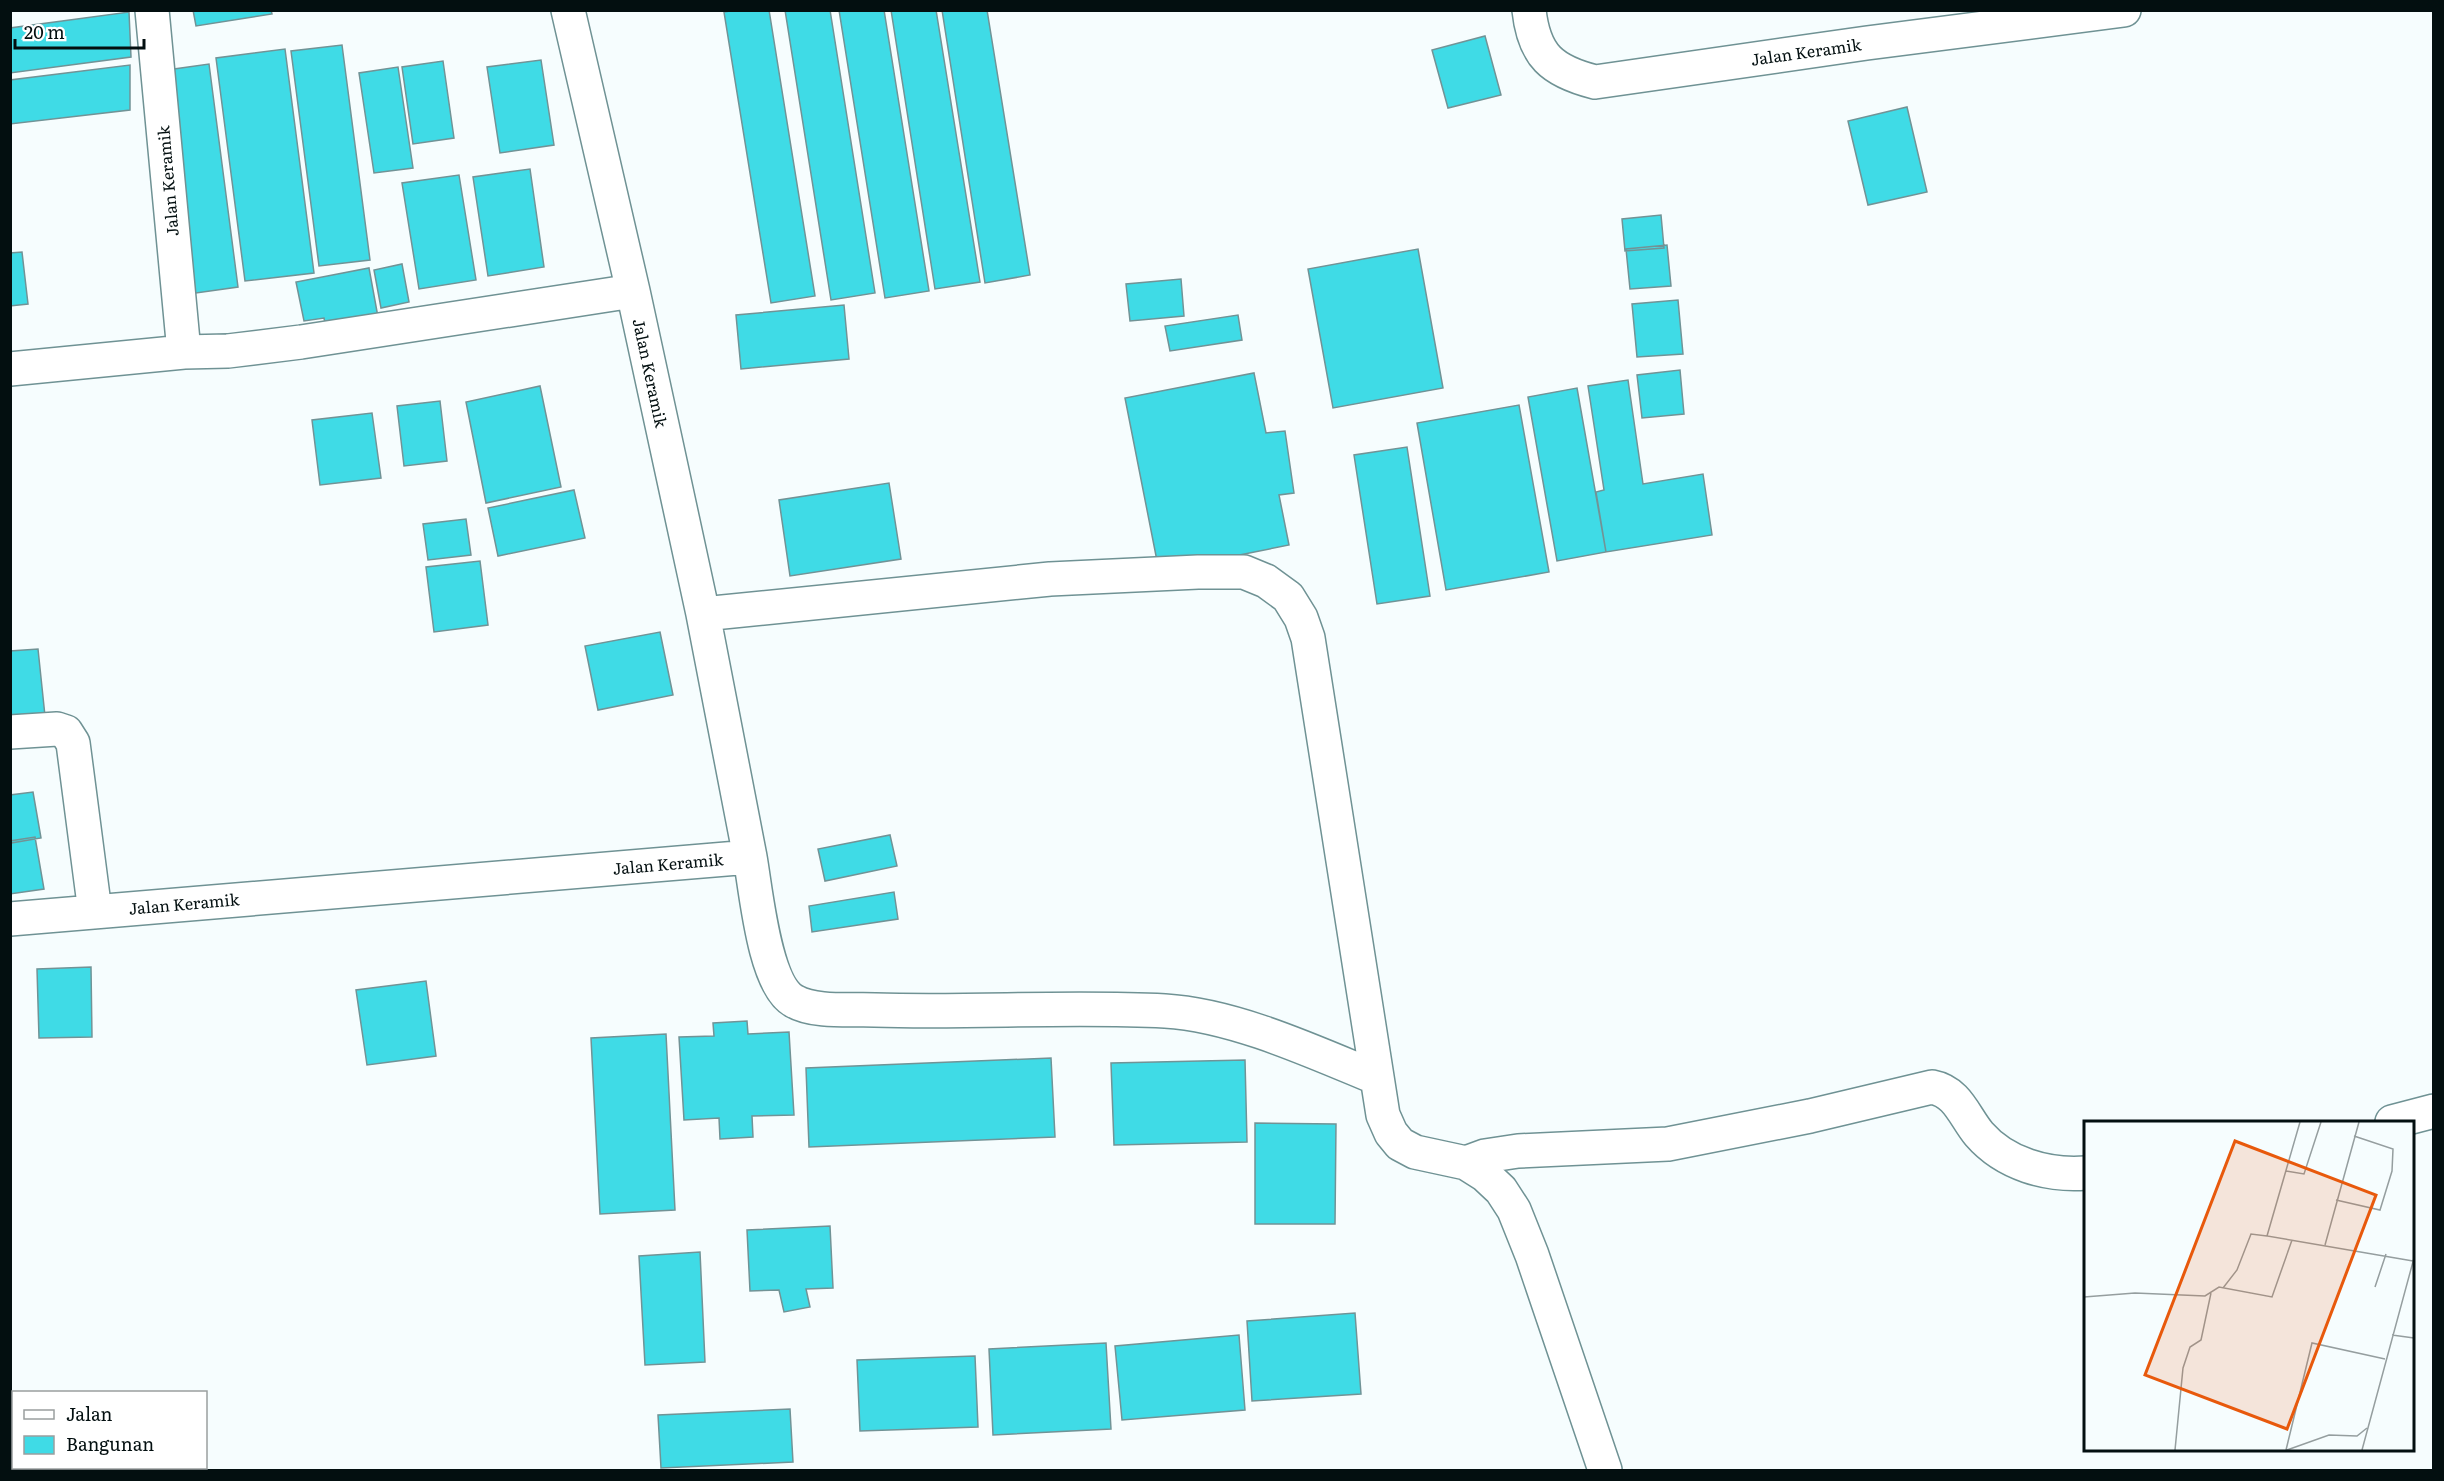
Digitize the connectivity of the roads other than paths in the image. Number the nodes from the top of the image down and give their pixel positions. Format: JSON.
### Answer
{"nodes":[{"id":1,"x":152,"y":10,"type":"edge"},
{"id":2,"x":568,"y":10,"type":"edge"},
{"id":3,"x":1530,"y":10,"type":"edge"},
{"id":4,"x":2124,"y":10,"type":"edge"},
{"id":5,"x":633,"y":291,"type":"junction"},
{"id":6,"x":184,"y":352,"type":"junction"},
{"id":7,"x":10,"y":369,"type":"edge"},
{"id":8,"x":703,"y":614,"type":"junction"},
{"id":9,"x":10,"y":732,"type":"edge"},
{"id":10,"x":750,"y":857,"type":"junction"},
{"id":11,"x":95,"y":912,"type":"junction"},
{"id":12,"x":10,"y":919,"type":"edge"},
{"id":13,"x":1377,"y":1078,"type":"junction"},
{"id":14,"x":2433,"y":1111,"type":"edge"},
{"id":15,"x":2396,"y":1121,"type":"edge"},
{"id":16,"x":1466,"y":1163,"type":"junction"},
{"id":17,"x":2084,"y":1173,"type":"edge"},
{"id":18,"x":1605,"y":1470,"type":"edge"}],
"edges":[{"from":1,"to":6,"type":"street","name":"Jalan Keramik"},
{"from":2,"to":5,"type":"street","name":"Jalan Keramik"},
{"from":3,"to":4,"type":"street","name":"Jalan Keramik"},
{"from":5,"to":6,"type":"street"},
{"from":5,"to":8,"type":"street","name":"Jalan Keramik"},
{"from":6,"to":7,"type":"street"},
{"from":8,"to":10,"type":"street","name":"Jalan Keramik"},
{"from":8,"to":13,"type":"street"},
{"from":9,"to":11,"type":"street"},
{"from":10,"to":11,"type":"street","name":"Jalan Keramik"},
{"from":10,"to":13,"type":"street"},
{"from":11,"to":12,"type":"street","name":"Jalan Keramik"},
{"from":13,"to":16,"type":"street"},
{"from":14,"to":15,"type":"street"},
{"from":16,"to":17,"type":"street"},
{"from":16,"to":18,"type":"street"}]}
